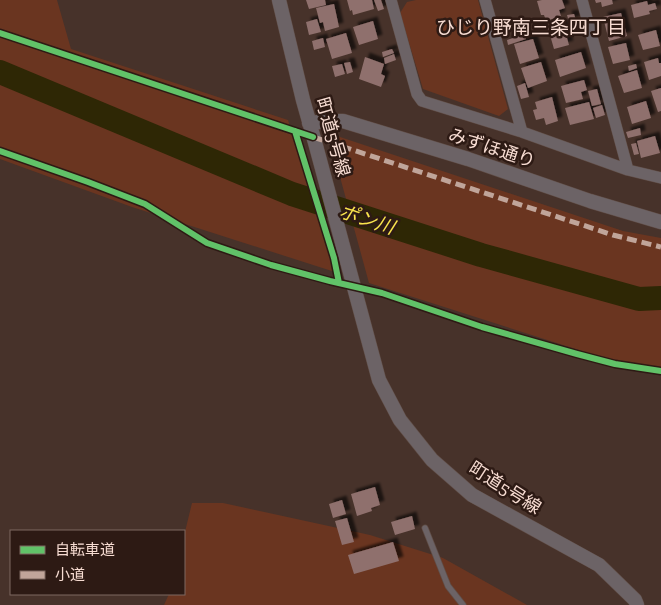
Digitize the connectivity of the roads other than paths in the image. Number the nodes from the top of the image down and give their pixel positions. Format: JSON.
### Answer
{"nodes":[{"id":1,"x":279,"y":0,"type":"edge"},
{"id":2,"x":391,"y":0,"type":"edge"},
{"id":3,"x":485,"y":0,"type":"edge"},
{"id":4,"x":582,"y":0,"type":"edge"},
{"id":5,"x":310,"y":123,"type":"junction"},
{"id":6,"x":522,"y":132,"type":"junction"},
{"id":7,"x":628,"y":170,"type":"junction"},
{"id":8,"x":661,"y":178,"type":"edge"},
{"id":9,"x":661,"y":222,"type":"edge"},
{"id":10,"x":425,"y":528,"type":"dead end"},
{"id":11,"x":463,"y":605,"type":"edge"},
{"id":12,"x":637,"y":605,"type":"edge"}],
"edges":[{"from":1,"to":5,"type":"street","name":"町道5号線"},
{"from":2,"to":6,"type":"street"},
{"from":3,"to":6,"type":"street"},
{"from":4,"to":7,"type":"street"},
{"from":5,"to":9,"type":"street","name":"みずほ通り"},
{"from":5,"to":12,"type":"street","name":"町道5号線"},
{"from":6,"to":7,"type":"street"},
{"from":7,"to":8,"type":"street"},
{"from":10,"to":11,"type":"lane"}]}
